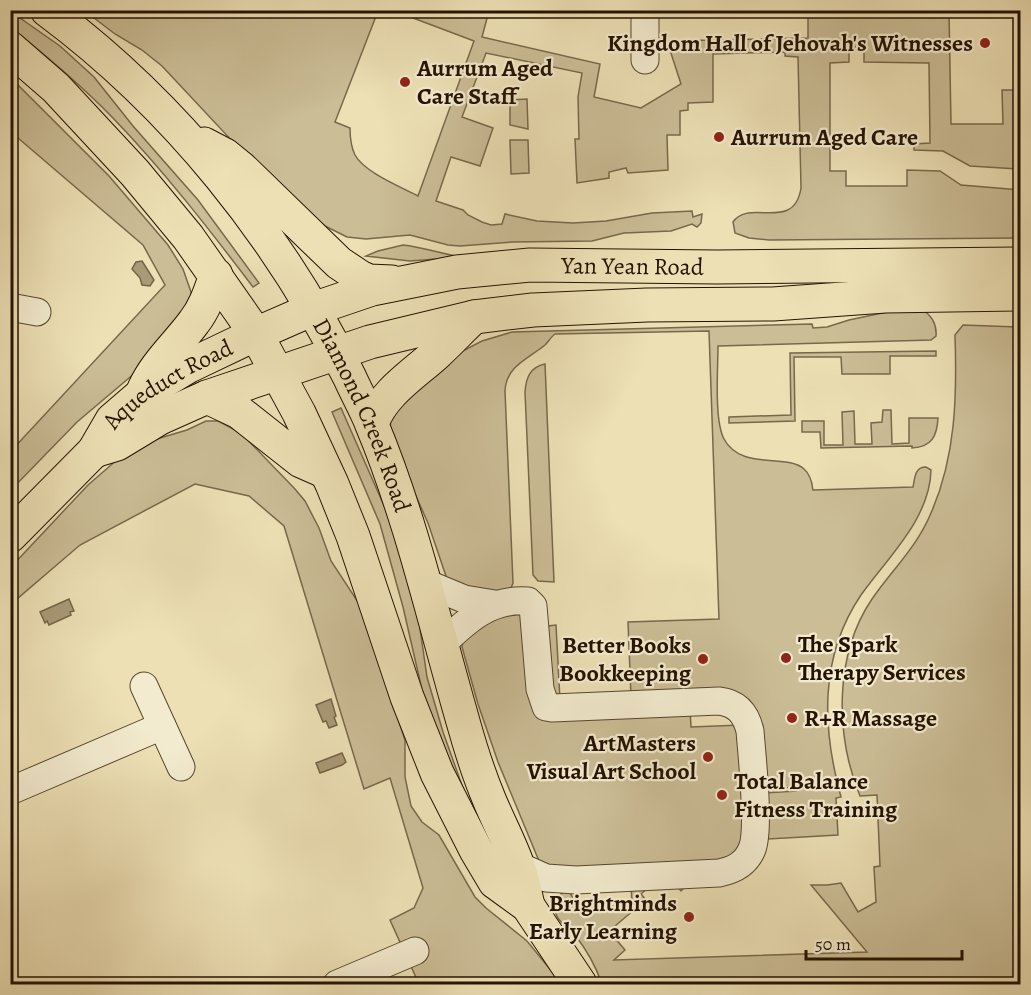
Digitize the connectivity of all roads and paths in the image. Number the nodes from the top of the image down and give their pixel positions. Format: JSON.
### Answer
{"nodes":[{"id":1,"x":645,"y":10,"type":"edge"},
{"id":2,"x":61,"y":16,"type":"edge"},
{"id":3,"x":10,"y":48,"type":"edge"},
{"id":4,"x":645,"y":60,"type":"dead end"},
{"id":5,"x":183,"y":135,"type":"junction"},
{"id":6,"x":1020,"y":264,"type":"edge"},
{"id":7,"x":216,"y":276,"type":"junction"},
{"id":8,"x":413,"y":280,"type":"junction"},
{"id":9,"x":1020,"y":294,"type":"edge"},
{"id":10,"x":10,"y":307,"type":"edge"},
{"id":11,"x":313,"y":309,"type":"junction"},
{"id":12,"x":37,"y":312,"type":"dead end"},
{"id":13,"x":474,"y":317,"type":"junction"},
{"id":14,"x":256,"y":334,"type":"junction"},
{"id":15,"x":338,"y":353,"type":"junction"},
{"id":16,"x":278,"y":373,"type":"junction"},
{"id":17,"x":141,"y":395,"type":"junction"},
{"id":18,"x":207,"y":397,"type":"junction"},
{"id":19,"x":372,"y":423,"type":"junction"},
{"id":20,"x":94,"y":451,"type":"junction"},
{"id":21,"x":326,"y":472,"type":"junction"},
{"id":22,"x":10,"y":536,"type":"edge"},
{"id":23,"x":423,"y":582,"type":"junction"},
{"id":24,"x":495,"y":604,"type":"junction"},
{"id":25,"x":441,"y":645,"type":"junction"},
{"id":26,"x":144,"y":686,"type":"dead end"},
{"id":27,"x":162,"y":726,"type":"junction"},
{"id":28,"x":181,"y":767,"type":"dead end"},
{"id":29,"x":10,"y":790,"type":"edge"},
{"id":30,"x":489,"y":798,"type":"junction"},
{"id":31,"x":458,"y":814,"type":"junction"},
{"id":32,"x":519,"y":866,"type":"junction"},
{"id":33,"x":576,"y":880,"type":"junction"},
{"id":34,"x":531,"y":912,"type":"junction"},
{"id":35,"x":415,"y":951,"type":"dead end"},
{"id":36,"x":337,"y":984,"type":"edge"},
{"id":37,"x":580,"y":984,"type":"edge"}],
"edges":[{"from":1,"to":4,"type":"street"},
{"from":2,"to":5,"type":"main road","name":"Diamond Creek Road"},
{"from":3,"to":7,"type":"main road","name":"Diamond Creek Road"},
{"from":5,"to":8,"type":"main road"},
{"from":5,"to":11,"type":"main road","name":"Diamond Creek Road"},
{"from":6,"to":8,"type":"main road","name":"Yan Yean Road"},
{"from":7,"to":14,"type":"main road","name":"Diamond Creek Road"},
{"from":7,"to":17,"type":"main road"},
{"from":8,"to":11,"type":"main road","name":"Yan Yean Road"},
{"from":9,"to":13,"type":"main road","name":"Yan Yean Road"},
{"from":10,"to":12,"type":"street"},
{"from":11,"to":14,"type":"main road","name":"Yan Yean Road"},
{"from":11,"to":15,"type":"main road","name":"Diamond Creek Road"},
{"from":13,"to":15,"type":"main road","name":"Yan Yean Road"},
{"from":13,"to":19,"type":"main road"},
{"from":14,"to":16,"type":"main road","name":"Diamond Creek Road"},
{"from":14,"to":17,"type":"main road","name":"Aqueduct Road"},
{"from":15,"to":16,"type":"main road","name":"Yan Yean Road"},
{"from":15,"to":19,"type":"main road","name":"Diamond Creek Road"},
{"from":16,"to":18,"type":"main road","name":"Aqueduct Road"},
{"from":16,"to":21,"type":"main road","name":"Diamond Creek Road"},
{"from":17,"to":20,"type":"main road","name":"Aqueduct Road"},
{"from":18,"to":20,"type":"main road","name":"Aqueduct Road"},
{"from":18,"to":21,"type":"main road"},
{"from":19,"to":23,"type":"main road","name":"Diamond Creek Road"},
{"from":20,"to":22,"type":"main road","name":"Aqueduct Road"},
{"from":21,"to":31,"type":"main road","name":"Diamond Creek Road"},
{"from":23,"to":24,"type":"street"},
{"from":23,"to":25,"type":"main road","name":"Diamond Creek Road"},
{"from":24,"to":25,"type":"street"},
{"from":24,"to":33,"type":"street"},
{"from":25,"to":30,"type":"main road","name":"Diamond Creek Road"},
{"from":26,"to":27,"type":"street"},
{"from":27,"to":28,"type":"street"},
{"from":27,"to":29,"type":"street"},
{"from":30,"to":31,"type":"main road"},
{"from":30,"to":32,"type":"main road","name":"Diamond Creek Road"},
{"from":31,"to":34,"type":"main road","name":"Diamond Creek Road"},
{"from":32,"to":33,"type":"street"},
{"from":32,"to":34,"type":"main road","name":"Diamond Creek Road"},
{"from":33,"to":34,"type":"street"},
{"from":34,"to":37,"type":"main road","name":"Diamond Creek Road"},
{"from":35,"to":36,"type":"street"}]}
